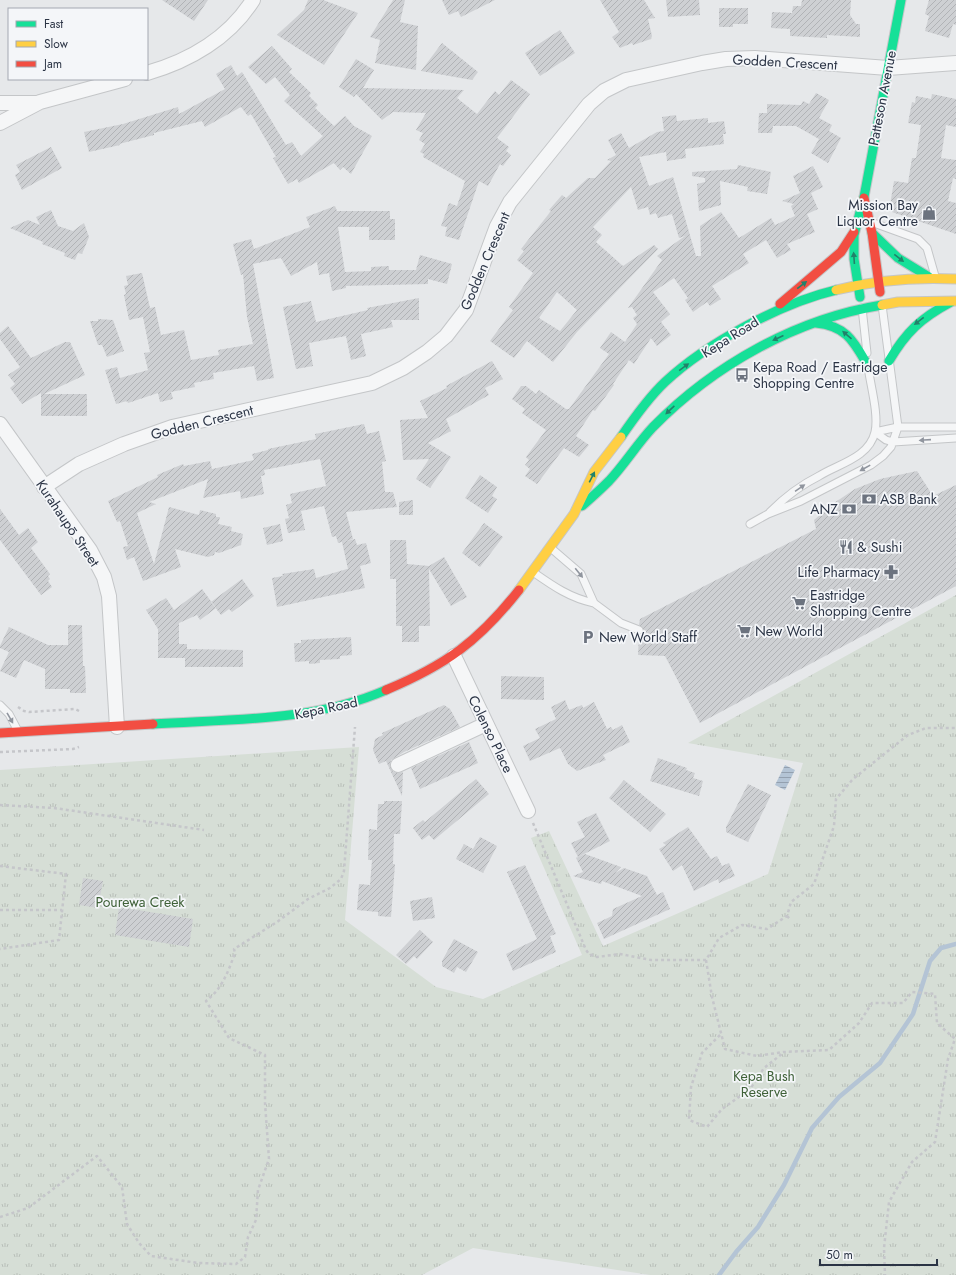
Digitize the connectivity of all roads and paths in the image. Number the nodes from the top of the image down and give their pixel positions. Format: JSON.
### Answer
{"nodes":[{"id":1,"x":253,"y":0,"type":"edge"},
{"id":2,"x":901,"y":0,"type":"edge"},
{"id":3,"x":956,"y":63,"type":"edge"},
{"id":4,"x":888,"y":68,"type":"junction"},
{"id":5,"x":148,"y":73,"type":"edge"},
{"id":6,"x":121,"y":80,"type":"edge"},
{"id":7,"x":40,"y":102,"type":"junction"},
{"id":8,"x":0,"y":103,"type":"edge"},
{"id":9,"x":0,"y":123,"type":"edge"},
{"id":10,"x":864,"y":197,"type":"junction"},
{"id":11,"x":869,"y":222,"type":"junction"},
{"id":12,"x":854,"y":232,"type":"junction"},
{"id":13,"x":872,"y":233,"type":"junction"},
{"id":14,"x":932,"y":277,"type":"junction"},
{"id":15,"x":956,"y":280,"type":"edge"},
{"id":16,"x":879,"y":281,"type":"junction"},
{"id":17,"x":857,"y":284,"type":"junction"},
{"id":18,"x":954,"y":301,"type":"edge"},
{"id":19,"x":882,"y":304,"type":"junction"},
{"id":20,"x":862,"y":308,"type":"junction"},
{"id":21,"x":773,"y":311,"type":"junction"},
{"id":22,"x":814,"y":323,"type":"junction"},
{"id":23,"x":889,"y":361,"type":"junction"},
{"id":24,"x":868,"y":366,"type":"junction"},
{"id":25,"x":0,"y":424,"type":"edge"},
{"id":26,"x":956,"y":426,"type":"edge"},
{"id":27,"x":898,"y":427,"type":"junction"},
{"id":28,"x":875,"y":432,"type":"junction"},
{"id":29,"x":956,"y":438,"type":"edge"},
{"id":30,"x":893,"y":442,"type":"junction"},
{"id":31,"x":44,"y":487,"type":"junction"},
{"id":32,"x":575,"y":512,"type":"junction"},
{"id":33,"x":768,"y":514,"type":"junction"},
{"id":34,"x":750,"y":524,"type":"dead end"},
{"id":35,"x":550,"y":547,"type":"junction"},
{"id":36,"x":532,"y":572,"type":"junction"},
{"id":37,"x":594,"y":603,"type":"junction"},
{"id":38,"x":639,"y":630,"type":"dead end"},
{"id":39,"x":454,"y":656,"type":"junction"},
{"id":40,"x":0,"y":705,"type":"edge"},
{"id":41,"x":486,"y":724,"type":"junction"},
{"id":42,"x":117,"y":727,"type":"junction"},
{"id":43,"x":355,"y":727,"type":"dead end"},
{"id":44,"x":956,"y":728,"type":"edge"},
{"id":45,"x":18,"y":732,"type":"junction"},
{"id":46,"x":0,"y":733,"type":"edge"},
{"id":47,"x":84,"y":745,"type":"dead end"},
{"id":48,"x":0,"y":752,"type":"edge"},
{"id":49,"x":398,"y":765,"type":"dead end"},
{"id":50,"x":0,"y":805,"type":"edge"},
{"id":51,"x":528,"y":812,"type":"joint"},
{"id":52,"x":204,"y":830,"type":"dead end"},
{"id":53,"x":0,"y":866,"type":"edge"},
{"id":54,"x":0,"y":910,"type":"edge"},
{"id":55,"x":62,"y":910,"type":"junction"},
{"id":56,"x":787,"y":916,"type":"junction"},
{"id":57,"x":791,"y":920,"type":"dead end"},
{"id":58,"x":0,"y":949,"type":"edge"},
{"id":59,"x":706,"y":960,"type":"junction"},
{"id":60,"x":720,"y":1035,"type":"junction"},
{"id":61,"x":783,"y":1052,"type":"junction"},
{"id":62,"x":0,"y":1217,"type":"edge"},
{"id":63,"x":885,"y":1275,"type":"edge"}],
"edges":[{"from":1,"to":5,"type":"street"},
{"from":2,"to":4,"type":"main road","name":"Patteson Avenue"},
{"from":3,"to":4,"type":"street","name":"Godden Crescent"},
{"from":4,"to":10,"type":"main road","name":"Patteson Avenue"},
{"from":4,"to":31,"type":"street","name":"Godden Crescent"},
{"from":6,"to":7,"type":"street"},
{"from":7,"to":8,"type":"street"},
{"from":7,"to":9,"type":"street"},
{"from":10,"to":11,"type":"main road","name":"Patteson Avenue"},
{"from":10,"to":12,"type":"main road","name":"Patteson Avenue"},
{"from":11,"to":13,"type":"main road","name":"Patteson Avenue"},
{"from":11,"to":14,"type":"lane"},
{"from":17,"to":12,"type":"main road","name":"Patteson Avenue","one_way":true},
{"from":21,"to":12,"type":"main road","one_way":true},
{"from":13,"to":14,"type":"main road","one_way":true},
{"from":13,"to":16,"type":"main road","name":"Patteson Avenue"},
{"from":14,"to":15,"type":"main road","name":"Kepa Road"},
{"from":14,"to":16,"type":"main road","name":"Kepa Road"},
{"from":16,"to":17,"type":"main road","name":"Kepa Road"},
{"from":16,"to":19,"type":"main road","name":"Patteson Avenue"},
{"from":17,"to":20,"type":"main road","name":"Patteson Avenue"},
{"from":17,"to":21,"type":"main road","name":"Kepa Road"},
{"from":18,"to":19,"type":"main road","name":"Kepa Road"},
{"from":18,"to":23,"type":"main road","one_way":true},
{"from":19,"to":20,"type":"main road","name":"Kepa Road"},
{"from":19,"to":23,"type":"lane"},
{"from":20,"to":22,"type":"main road","name":"Kepa Road"},
{"from":20,"to":24,"type":"lane"},
{"from":32,"to":21,"type":"main road","name":"Kepa Road","one_way":true},
{"from":24,"to":22,"type":"main road","one_way":true},
{"from":22,"to":32,"type":"main road","name":"Kepa Road","one_way":true},
{"from":23,"to":27,"type":"lane"},
{"from":24,"to":28,"type":"lane"},
{"from":25,"to":31,"type":"street","name":"Kurahaupō Street"},
{"from":26,"to":27,"type":"lane"},
{"from":27,"to":28,"type":"lane"},
{"from":27,"to":30,"type":"lane"},
{"from":28,"to":30,"type":"lane"},
{"from":33,"to":28,"type":"lane","one_way":true},
{"from":29,"to":30,"type":"lane","one_way":true},
{"from":30,"to":33,"type":"lane","one_way":true},
{"from":31,"to":42,"type":"street","name":"Kurahaupō Street"},
{"from":32,"to":35,"type":"main road","name":"Kepa Road"},
{"from":33,"to":34,"type":"lane"},
{"from":35,"to":36,"type":"main road","name":"Kepa Road"},
{"from":35,"to":37,"type":"lane","one_way":true},
{"from":36,"to":37,"type":"lane"},
{"from":36,"to":39,"type":"main road","name":"Kepa Road"},
{"from":37,"to":38,"type":"lane"},
{"from":39,"to":41,"type":"street","name":"Colenso Place"},
{"from":39,"to":42,"type":"main road","name":"Kepa Road"},
{"from":40,"to":45,"type":"lane","one_way":true},
{"from":41,"to":49,"type":"street"},
{"from":41,"to":51,"type":"street","name":"Colenso Place"},
{"from":42,"to":45,"type":"main road","name":"Kepa Road"},
{"from":43,"to":62,"type":"path"},
{"from":44,"to":56,"type":"path"},
{"from":45,"to":46,"type":"main road","name":"Kepa Road"},
{"from":47,"to":48,"type":"path"},
{"from":50,"to":52,"type":"path"},
{"from":51,"to":59,"type":"path"},
{"from":53,"to":55,"type":"path"},
{"from":54,"to":55,"type":"path"},
{"from":55,"to":58,"type":"path"},
{"from":56,"to":57,"type":"path"},
{"from":56,"to":59,"type":"path"},
{"from":59,"to":60,"type":"path"},
{"from":60,"to":61,"type":"path"},
{"from":60,"to":61,"type":"path"},
{"from":61,"to":63,"type":"path"}]}
